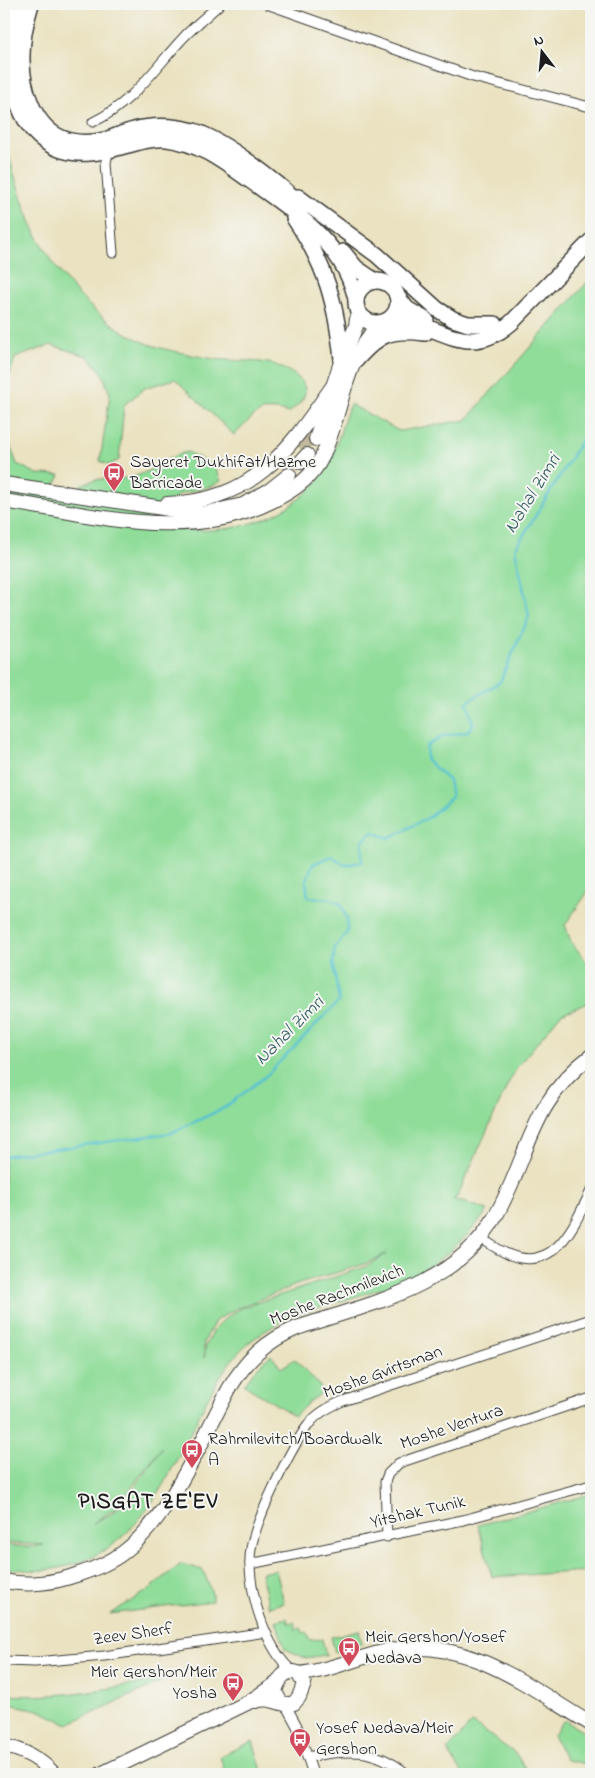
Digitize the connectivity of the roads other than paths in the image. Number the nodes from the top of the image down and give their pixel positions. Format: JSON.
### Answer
{"nodes":[{"id":1,"x":18,"y":4,"type":"edge"},
{"id":2,"x":31,"y":4,"type":"edge"},
{"id":3,"x":220,"y":4,"type":"edge"},
{"id":4,"x":267,"y":4,"type":"edge"},
{"id":5,"x":586,"y":106,"type":"dead end"},
{"id":6,"x":93,"y":122,"type":"dead end"},
{"id":7,"x":113,"y":147,"type":"junction"},
{"id":8,"x":88,"y":153,"type":"junction"},
{"id":9,"x":106,"y":163,"type":"junction"},
{"id":10,"x":276,"y":182,"type":"junction"},
{"id":11,"x":283,"y":202,"type":"junction"},
{"id":12,"x":591,"y":227,"type":"edge"},
{"id":13,"x":591,"y":241,"type":"edge"},
{"id":14,"x":113,"y":253,"type":"dead end"},
{"id":15,"x":375,"y":281,"type":"junction"},
{"id":16,"x":397,"y":296,"type":"junction"},
{"id":17,"x":357,"y":305,"type":"junction"},
{"id":18,"x":383,"y":322,"type":"junction"},
{"id":19,"x":495,"y":324,"type":"junction"},
{"id":20,"x":454,"y":338,"type":"junction"},
{"id":21,"x":348,"y":360,"type":"junction"},
{"id":22,"x":331,"y":391,"type":"junction"},
{"id":23,"x":314,"y":437,"type":"tunnel mouth"},
{"id":24,"x":286,"y":472,"type":"tunnel mouth"},
{"id":25,"x":4,"y":484,"type":"edge"},
{"id":26,"x":4,"y":501,"type":"edge"},
{"id":27,"x":141,"y":506,"type":"junction"},
{"id":28,"x":591,"y":1056,"type":"edge"},
{"id":29,"x":591,"y":1191,"type":"edge"},
{"id":30,"x":479,"y":1237,"type":"junction"},
{"id":31,"x":591,"y":1320,"type":"edge"},
{"id":32,"x":591,"y":1398,"type":"edge"},
{"id":33,"x":591,"y":1485,"type":"edge"},
{"id":34,"x":387,"y":1537,"type":"junction"},
{"id":35,"x":250,"y":1564,"type":"junction"},
{"id":36,"x":4,"y":1581,"type":"edge"},
{"id":37,"x":266,"y":1632,"type":"junction"},
{"id":38,"x":4,"y":1661,"type":"edge"},
{"id":39,"x":326,"y":1670,"type":"junction"},
{"id":40,"x":288,"y":1676,"type":"junction"},
{"id":41,"x":301,"y":1692,"type":"junction"},
{"id":42,"x":250,"y":1702,"type":"junction"},
{"id":43,"x":283,"y":1704,"type":"junction"},
{"id":44,"x":591,"y":1724,"type":"edge"},
{"id":45,"x":297,"y":1726,"type":"junction"},
{"id":46,"x":4,"y":1746,"type":"edge"},
{"id":47,"x":29,"y":1754,"type":"junction"},
{"id":48,"x":307,"y":1757,"type":"junction"},
{"id":49,"x":41,"y":1774,"type":"edge"},
{"id":50,"x":54,"y":1774,"type":"edge"},
{"id":51,"x":101,"y":1774,"type":"edge"},
{"id":52,"x":312,"y":1774,"type":"edge"},
{"id":53,"x":407,"y":1774,"type":"edge"}],
"edges":[{"from":1,"to":8,"type":"main road"},
{"from":2,"to":10,"type":"main road"},
{"from":3,"to":6,"type":"street"},
{"from":4,"to":5,"type":"street"},
{"from":7,"to":8,"type":"main road"},
{"from":7,"to":9,"type":"street"},
{"from":7,"to":11,"type":"main road"},
{"from":8,"to":9,"type":"street"},
{"from":9,"to":14,"type":"street"},
{"from":10,"to":15,"type":"main road"},
{"from":10,"to":19,"type":"main road"},
{"from":11,"to":17,"type":"main road"},
{"from":11,"to":21,"type":"main road"},
{"from":12,"to":19,"type":"main road"},
{"from":13,"to":20,"type":"main road"},
{"from":15,"to":16,"type":"main road"},
{"from":15,"to":17,"type":"main road"},
{"from":16,"to":18,"type":"main road"},
{"from":16,"to":19,"type":"main road"},
{"from":17,"to":18,"type":"main road"},
{"from":17,"to":21,"type":"street"},
{"from":18,"to":20,"type":"main road"},
{"from":18,"to":21,"type":"street"},
{"from":20,"to":21,"type":"main road"},
{"from":21,"to":22,"type":"street"},
{"from":21,"to":26,"type":"street"},
{"from":22,"to":23,"type":"street"},
{"from":22,"to":27,"type":"street"},
{"from":24,"to":27,"type":"street"},
{"from":25,"to":27,"type":"street"},
{"from":28,"to":30,"type":"street","name":"Moshe Rachmilevich"},
{"from":29,"to":30,"type":"street"},
{"from":30,"to":36,"type":"street","name":"Moshe Rachmilevich"},
{"from":31,"to":35,"type":"street","name":"Moshe Gvirtsman"},
{"from":32,"to":34,"type":"street","name":"Moshe Ventura"},
{"from":33,"to":34,"type":"street","name":"Yitshak Tunik"},
{"from":34,"to":35,"type":"street","name":"Yitshak Tunik"},
{"from":35,"to":37,"type":"street","name":"Moshe Gvirtsman"},
{"from":37,"to":38,"type":"street","name":"Zeev Sherf"},
{"from":37,"to":40,"type":"street","name":"Moshe Gvirtsman"},
{"from":39,"to":40,"type":"street"},
{"from":39,"to":41,"type":"street"},
{"from":39,"to":44,"type":"street"},
{"from":40,"to":41,"type":"street"},
{"from":40,"to":42,"type":"street"},
{"from":40,"to":43,"type":"street"},
{"from":41,"to":43,"type":"street"},
{"from":41,"to":45,"type":"street"},
{"from":42,"to":43,"type":"street"},
{"from":42,"to":51,"type":"street"},
{"from":43,"to":45,"type":"street"},
{"from":45,"to":48,"type":"street"},
{"from":46,"to":47,"type":"street"},
{"from":47,"to":49,"type":"street"},
{"from":47,"to":50,"type":"street"},
{"from":48,"to":52,"type":"street"},
{"from":48,"to":53,"type":"street"}]}
